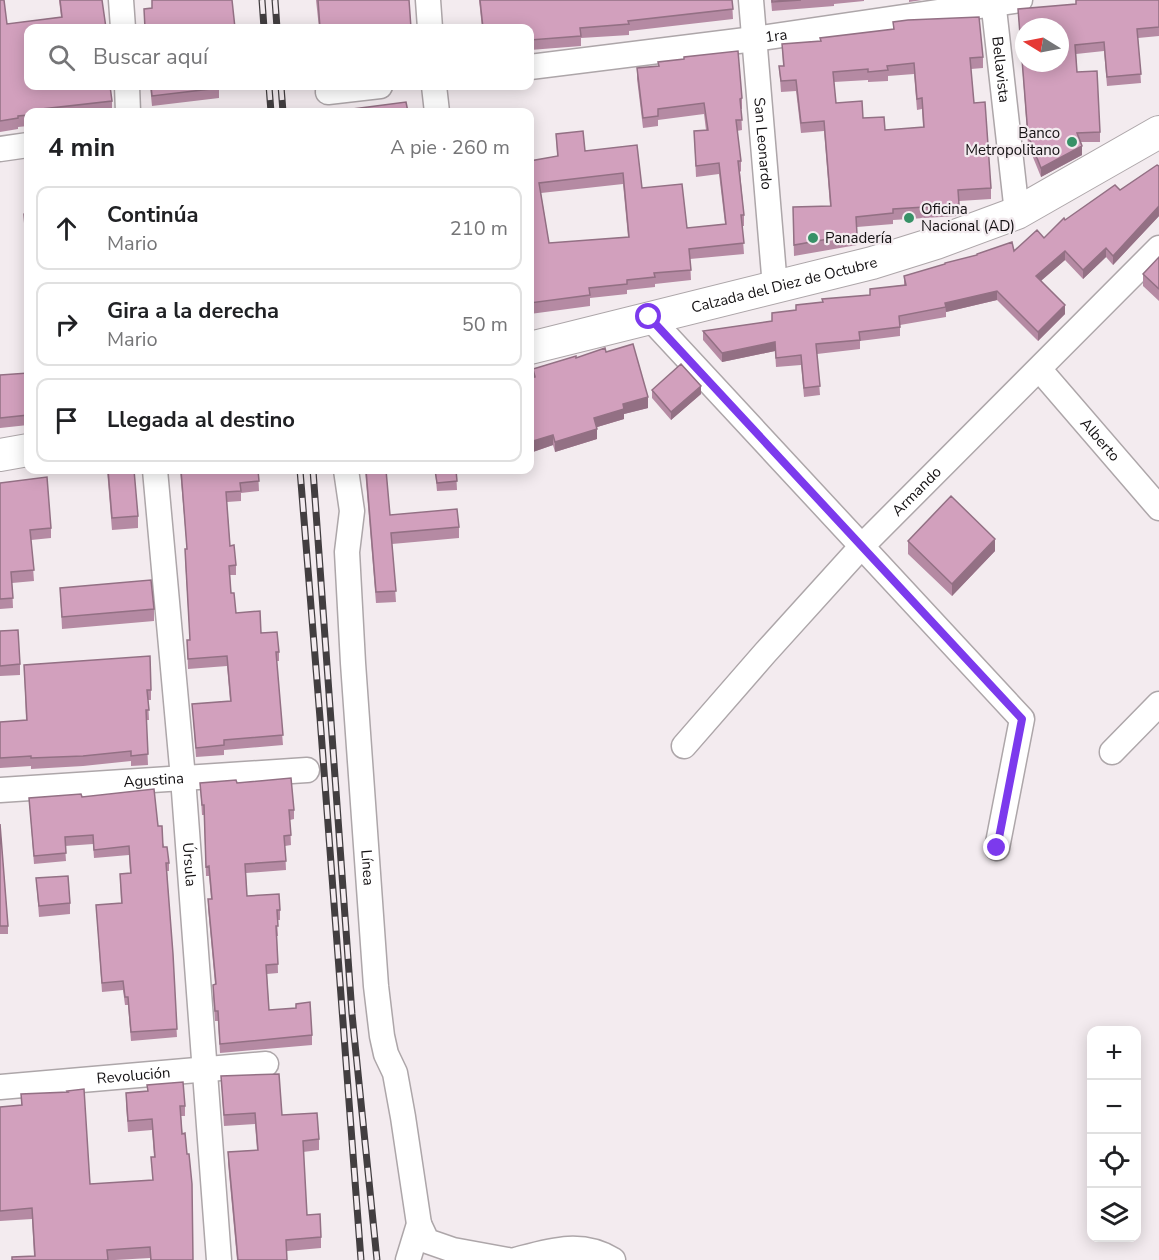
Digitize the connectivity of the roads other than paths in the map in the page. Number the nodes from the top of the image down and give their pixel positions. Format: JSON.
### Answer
{"nodes":[{"id":1,"x":121,"y":0,"type":"edge"},
{"id":2,"x":428,"y":0,"type":"edge"},
{"id":3,"x":751,"y":0,"type":"edge"},
{"id":4,"x":1020,"y":0,"type":"edge"},
{"id":5,"x":993,"y":2,"type":"edge"},
{"id":6,"x":123,"y":24,"type":"edge"},
{"id":7,"x":430,"y":24,"type":"edge"},
{"id":8,"x":754,"y":39,"type":"junction"},
{"id":9,"x":534,"y":66,"type":"edge"},
{"id":10,"x":127,"y":90,"type":"edge"},
{"id":11,"x":345,"y":90,"type":"edge"},
{"id":12,"x":434,"y":90,"type":"edge"},
{"id":13,"x":328,"y":92,"type":"dead end"},
{"id":14,"x":128,"y":108,"type":"edge"},
{"id":15,"x":436,"y":108,"type":"edge"},
{"id":16,"x":1159,"y":132,"type":"edge"},
{"id":17,"x":24,"y":146,"type":"edge"},
{"id":18,"x":0,"y":149,"type":"edge"},
{"id":19,"x":1017,"y":213,"type":"junction"},
{"id":20,"x":1159,"y":248,"type":"edge"},
{"id":21,"x":775,"y":287,"type":"junction"},
{"id":22,"x":649,"y":317,"type":"junction"},
{"id":23,"x":534,"y":347,"type":"edge"},
{"id":24,"x":1040,"y":370,"type":"junction"},
{"id":25,"x":24,"y":451,"type":"edge"},
{"id":26,"x":0,"y":455,"type":"edge"},
{"id":27,"x":154,"y":474,"type":"edge"},
{"id":28,"x":347,"y":474,"type":"edge"},
{"id":29,"x":1159,"y":508,"type":"edge"},
{"id":30,"x":861,"y":547,"type":"junction"},
{"id":31,"x":1159,"y":704,"type":"edge"},
{"id":32,"x":684,"y":746,"type":"dead end"},
{"id":33,"x":1112,"y":752,"type":"dead end"},
{"id":34,"x":307,"y":770,"type":"dead end"},
{"id":35,"x":183,"y":778,"type":"junction"},
{"id":36,"x":0,"y":790,"type":"edge"},
{"id":37,"x":997,"y":848,"type":"dead end"},
{"id":38,"x":266,"y":1064,"type":"dead end"},
{"id":39,"x":204,"y":1069,"type":"junction"},
{"id":40,"x":0,"y":1087,"type":"edge"},
{"id":41,"x":419,"y":1224,"type":"junction"},
{"id":42,"x":219,"y":1260,"type":"edge"},
{"id":43,"x":408,"y":1260,"type":"edge"},
{"id":44,"x":508,"y":1260,"type":"edge"},
{"id":45,"x":515,"y":1260,"type":"edge"},
{"id":46,"x":613,"y":1260,"type":"edge"}],
"edges":[{"from":1,"to":6,"type":"street"},
{"from":2,"to":7,"type":"street"},
{"from":3,"to":8,"type":"street","name":"San Leonardo"},
{"from":4,"to":5,"type":"street","name":"1ra"},
{"from":5,"to":8,"type":"street","name":"1ra"},
{"from":5,"to":19,"type":"street","name":"Bellavista"},
{"from":8,"to":9,"type":"street","name":"1ra"},
{"from":8,"to":21,"type":"street","name":"San Leonardo"},
{"from":10,"to":14,"type":"street"},
{"from":11,"to":13,"type":"street"},
{"from":12,"to":15,"type":"street"},
{"from":16,"to":19,"type":"main road","name":"Calzada del Diez de Octubre"},
{"from":17,"to":18,"type":"street"},
{"from":19,"to":21,"type":"main road","name":"Calzada del Diez de Octubre"},
{"from":20,"to":24,"type":"street","name":"Armando"},
{"from":21,"to":22,"type":"main road","name":"Calzada del Diez de Octubre"},
{"from":22,"to":23,"type":"main road","name":"Calzada del Diez de Octubre"},
{"from":22,"to":30,"type":"street"},
{"from":24,"to":29,"type":"street","name":"Alberto"},
{"from":24,"to":30,"type":"street","name":"Armando"},
{"from":25,"to":26,"type":"main road"},
{"from":27,"to":35,"type":"street","name":"Úrsula"},
{"from":28,"to":41,"type":"street","name":"Línea"},
{"from":30,"to":32,"type":"street","name":"Armando"},
{"from":30,"to":37,"type":"street"},
{"from":31,"to":33,"type":"street"},
{"from":34,"to":35,"type":"street","name":"Agustina"},
{"from":35,"to":36,"type":"street","name":"Agustina"},
{"from":35,"to":39,"type":"street","name":"Úrsula"},
{"from":38,"to":39,"type":"street","name":"Revolución"},
{"from":39,"to":40,"type":"street","name":"Revolución"},
{"from":39,"to":42,"type":"street","name":"Úrsula"},
{"from":41,"to":43,"type":"street","name":"Línea"},
{"from":41,"to":44,"type":"street"},
{"from":45,"to":46,"type":"street"}]}
